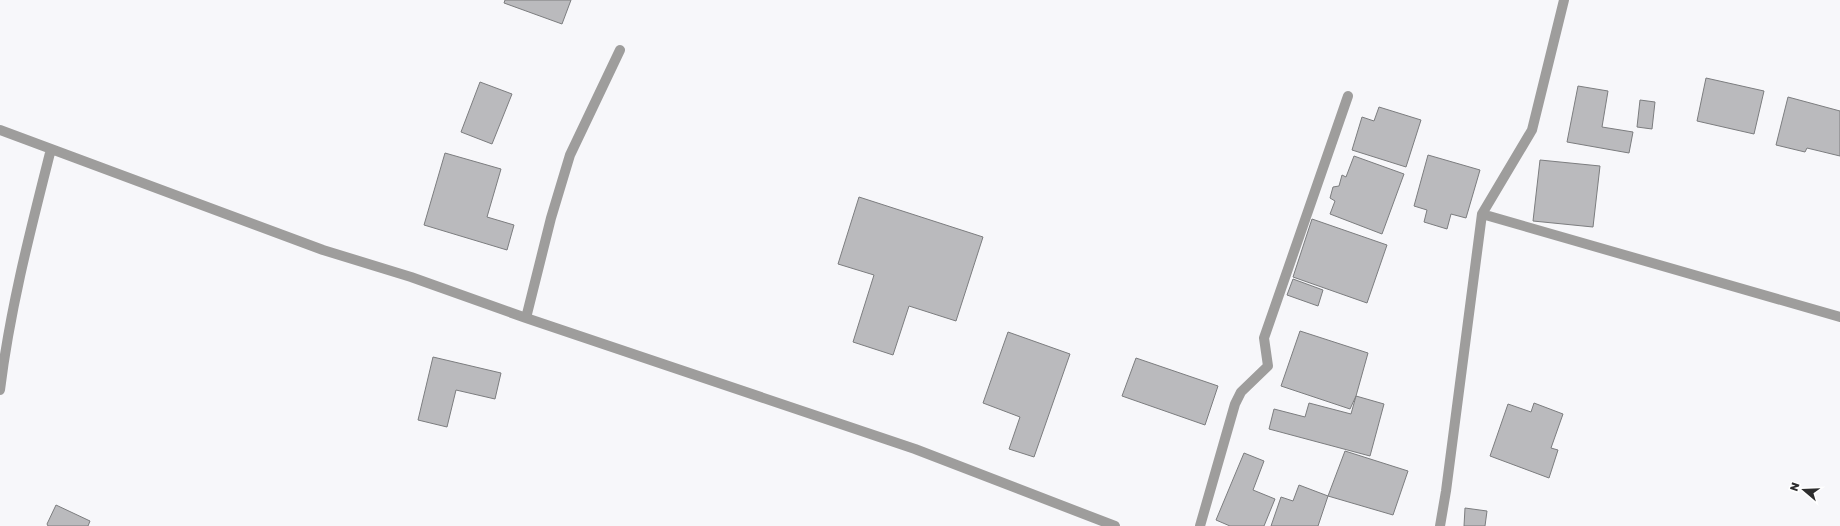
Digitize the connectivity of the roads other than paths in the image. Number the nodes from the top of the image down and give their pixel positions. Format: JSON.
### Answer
{"nodes":[{"id":1,"x":1564,"y":0,"type":"edge"},
{"id":2,"x":620,"y":50,"type":"dead end"},
{"id":3,"x":1348,"y":96,"type":"dead end"},
{"id":4,"x":0,"y":130,"type":"edge"},
{"id":5,"x":51,"y":149,"type":"junction"},
{"id":6,"x":1482,"y":214,"type":"junction"},
{"id":7,"x":1840,"y":317,"type":"edge"},
{"id":8,"x":526,"y":318,"type":"junction"},
{"id":9,"x":0,"y":390,"type":"edge"},
{"id":10,"x":1115,"y":526,"type":"edge"},
{"id":11,"x":1200,"y":526,"type":"edge"},
{"id":12,"x":1440,"y":526,"type":"edge"}],
"edges":[{"from":1,"to":6,"type":"street"},
{"from":2,"to":8,"type":"street"},
{"from":3,"to":11,"type":"street"},
{"from":4,"to":5,"type":"street"},
{"from":5,"to":8,"type":"street"},
{"from":5,"to":9,"type":"street"},
{"from":6,"to":7,"type":"street"},
{"from":6,"to":12,"type":"street"},
{"from":8,"to":10,"type":"street"}]}
